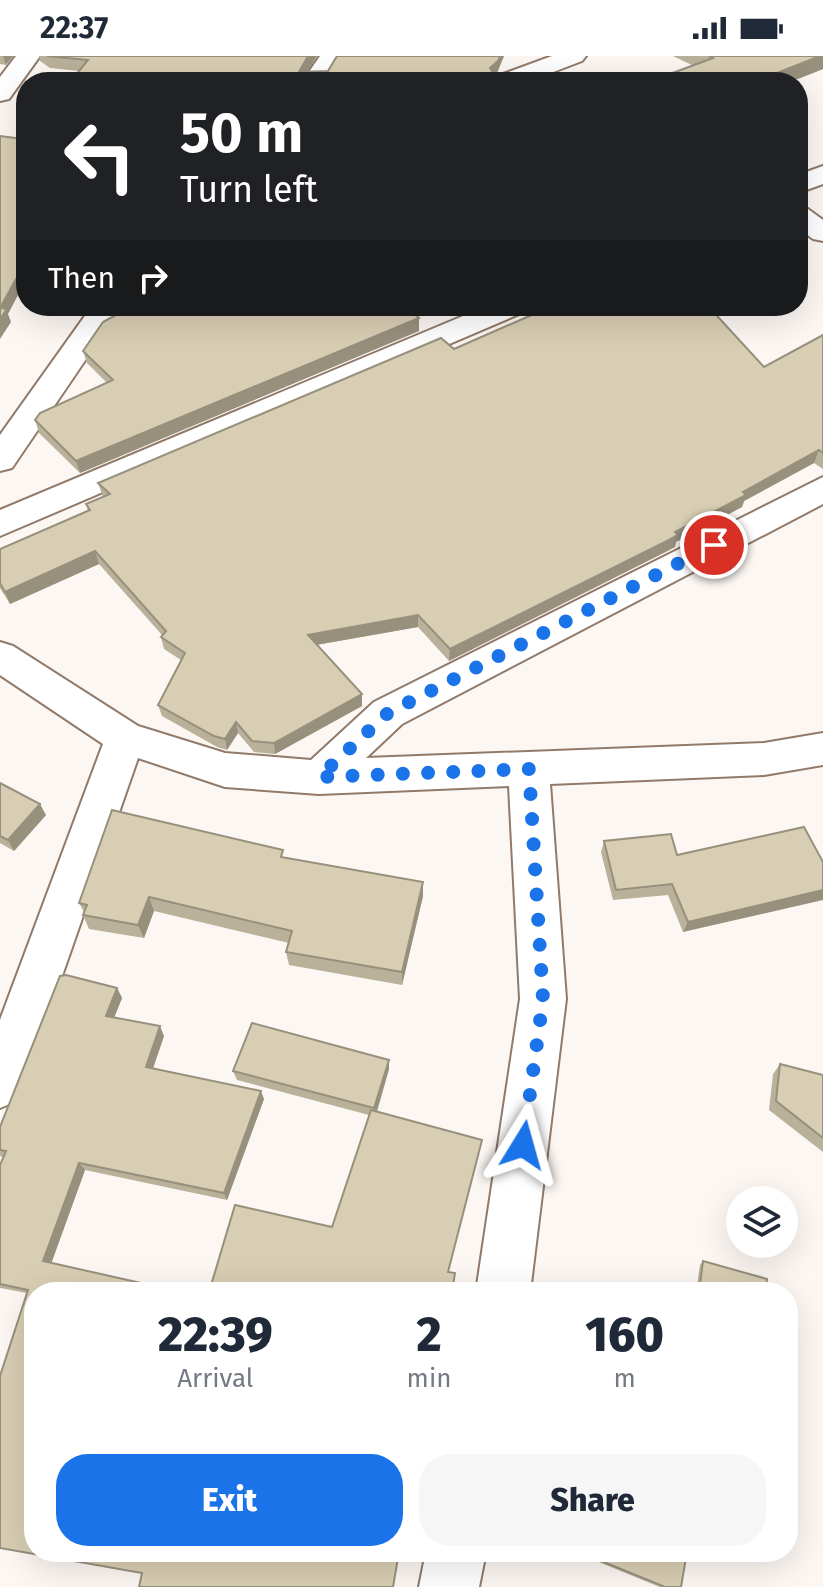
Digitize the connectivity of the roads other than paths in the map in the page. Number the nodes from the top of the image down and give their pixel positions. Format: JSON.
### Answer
{"nodes":[{"id":1,"x":574,"y":56,"type":"edge"},
{"id":2,"x":16,"y":72,"type":"edge"},
{"id":3,"x":531,"y":72,"type":"edge"},
{"id":4,"x":0,"y":94,"type":"edge"},
{"id":5,"x":100,"y":316,"type":"edge"},
{"id":6,"x":489,"y":316,"type":"edge"},
{"id":7,"x":0,"y":460,"type":"edge"},
{"id":8,"x":823,"y":489,"type":"edge"},
{"id":9,"x":0,"y":524,"type":"edge"},
{"id":10,"x":0,"y":656,"type":"edge"},
{"id":11,"x":125,"y":738,"type":"junction"},
{"id":12,"x":823,"y":749,"type":"edge"},
{"id":13,"x":529,"y":769,"type":"junction"},
{"id":14,"x":319,"y":777,"type":"junction"},
{"id":15,"x":0,"y":1085,"type":"edge"},
{"id":16,"x":504,"y":1282,"type":"edge"},
{"id":17,"x":454,"y":1562,"type":"edge"},
{"id":18,"x":449,"y":1587,"type":"edge"}],
"edges":[{"from":1,"to":3,"type":"street"},
{"from":2,"to":4,"type":"street"},
{"from":5,"to":7,"type":"street"},
{"from":6,"to":9,"type":"street"},
{"from":8,"to":14,"type":"street"},
{"from":10,"to":11,"type":"street"},
{"from":11,"to":14,"type":"street"},
{"from":11,"to":15,"type":"street"},
{"from":12,"to":13,"type":"street"},
{"from":13,"to":14,"type":"street"},
{"from":13,"to":16,"type":"street"},
{"from":17,"to":18,"type":"street"}]}
